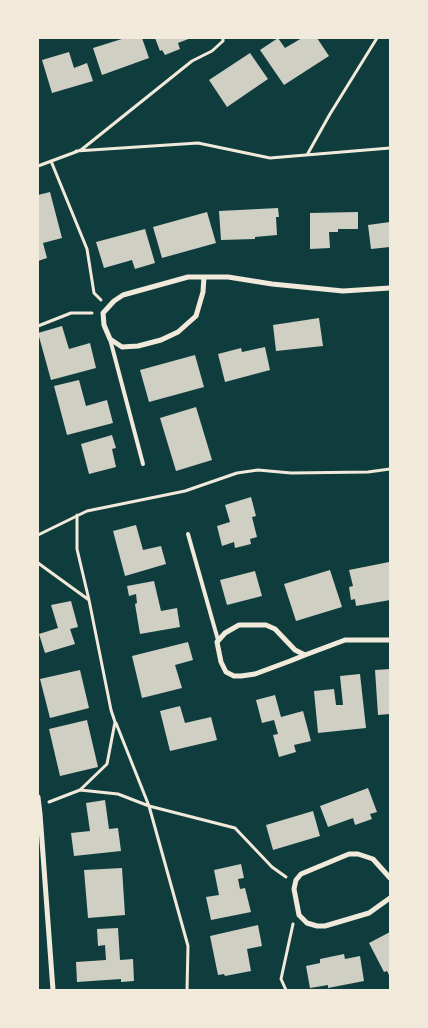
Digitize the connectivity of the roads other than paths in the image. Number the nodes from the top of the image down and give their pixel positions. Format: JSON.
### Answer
{"nodes":[{"id":1,"x":204,"y":277,"type":"junction"},
{"id":2,"x":390,"y":288,"type":"edge"},
{"id":3,"x":110,"y":340,"type":"junction"},
{"id":4,"x":143,"y":464,"type":"dead end"},
{"id":5,"x":188,"y":534,"type":"dead end"},
{"id":6,"x":218,"y":640,"type":"junction"},
{"id":7,"x":390,"y":640,"type":"edge"},
{"id":8,"x":305,"y":655,"type":"junction"},
{"id":9,"x":38,"y":798,"type":"edge"},
{"id":10,"x":390,"y":878,"type":"edge"},
{"id":11,"x":390,"y":898,"type":"edge"},
{"id":12,"x":53,"y":990,"type":"edge"}],
"edges":[{"from":1,"to":2,"type":"street"},
{"from":1,"to":3,"type":"street"},
{"from":1,"to":3,"type":"street"},
{"from":3,"to":4,"type":"lane"},
{"from":5,"to":6,"type":"lane"},
{"from":6,"to":8,"type":"street"},
{"from":6,"to":8,"type":"street"},
{"from":7,"to":8,"type":"street"},
{"from":9,"to":12,"type":"street"},
{"from":10,"to":11,"type":"street"}]}
